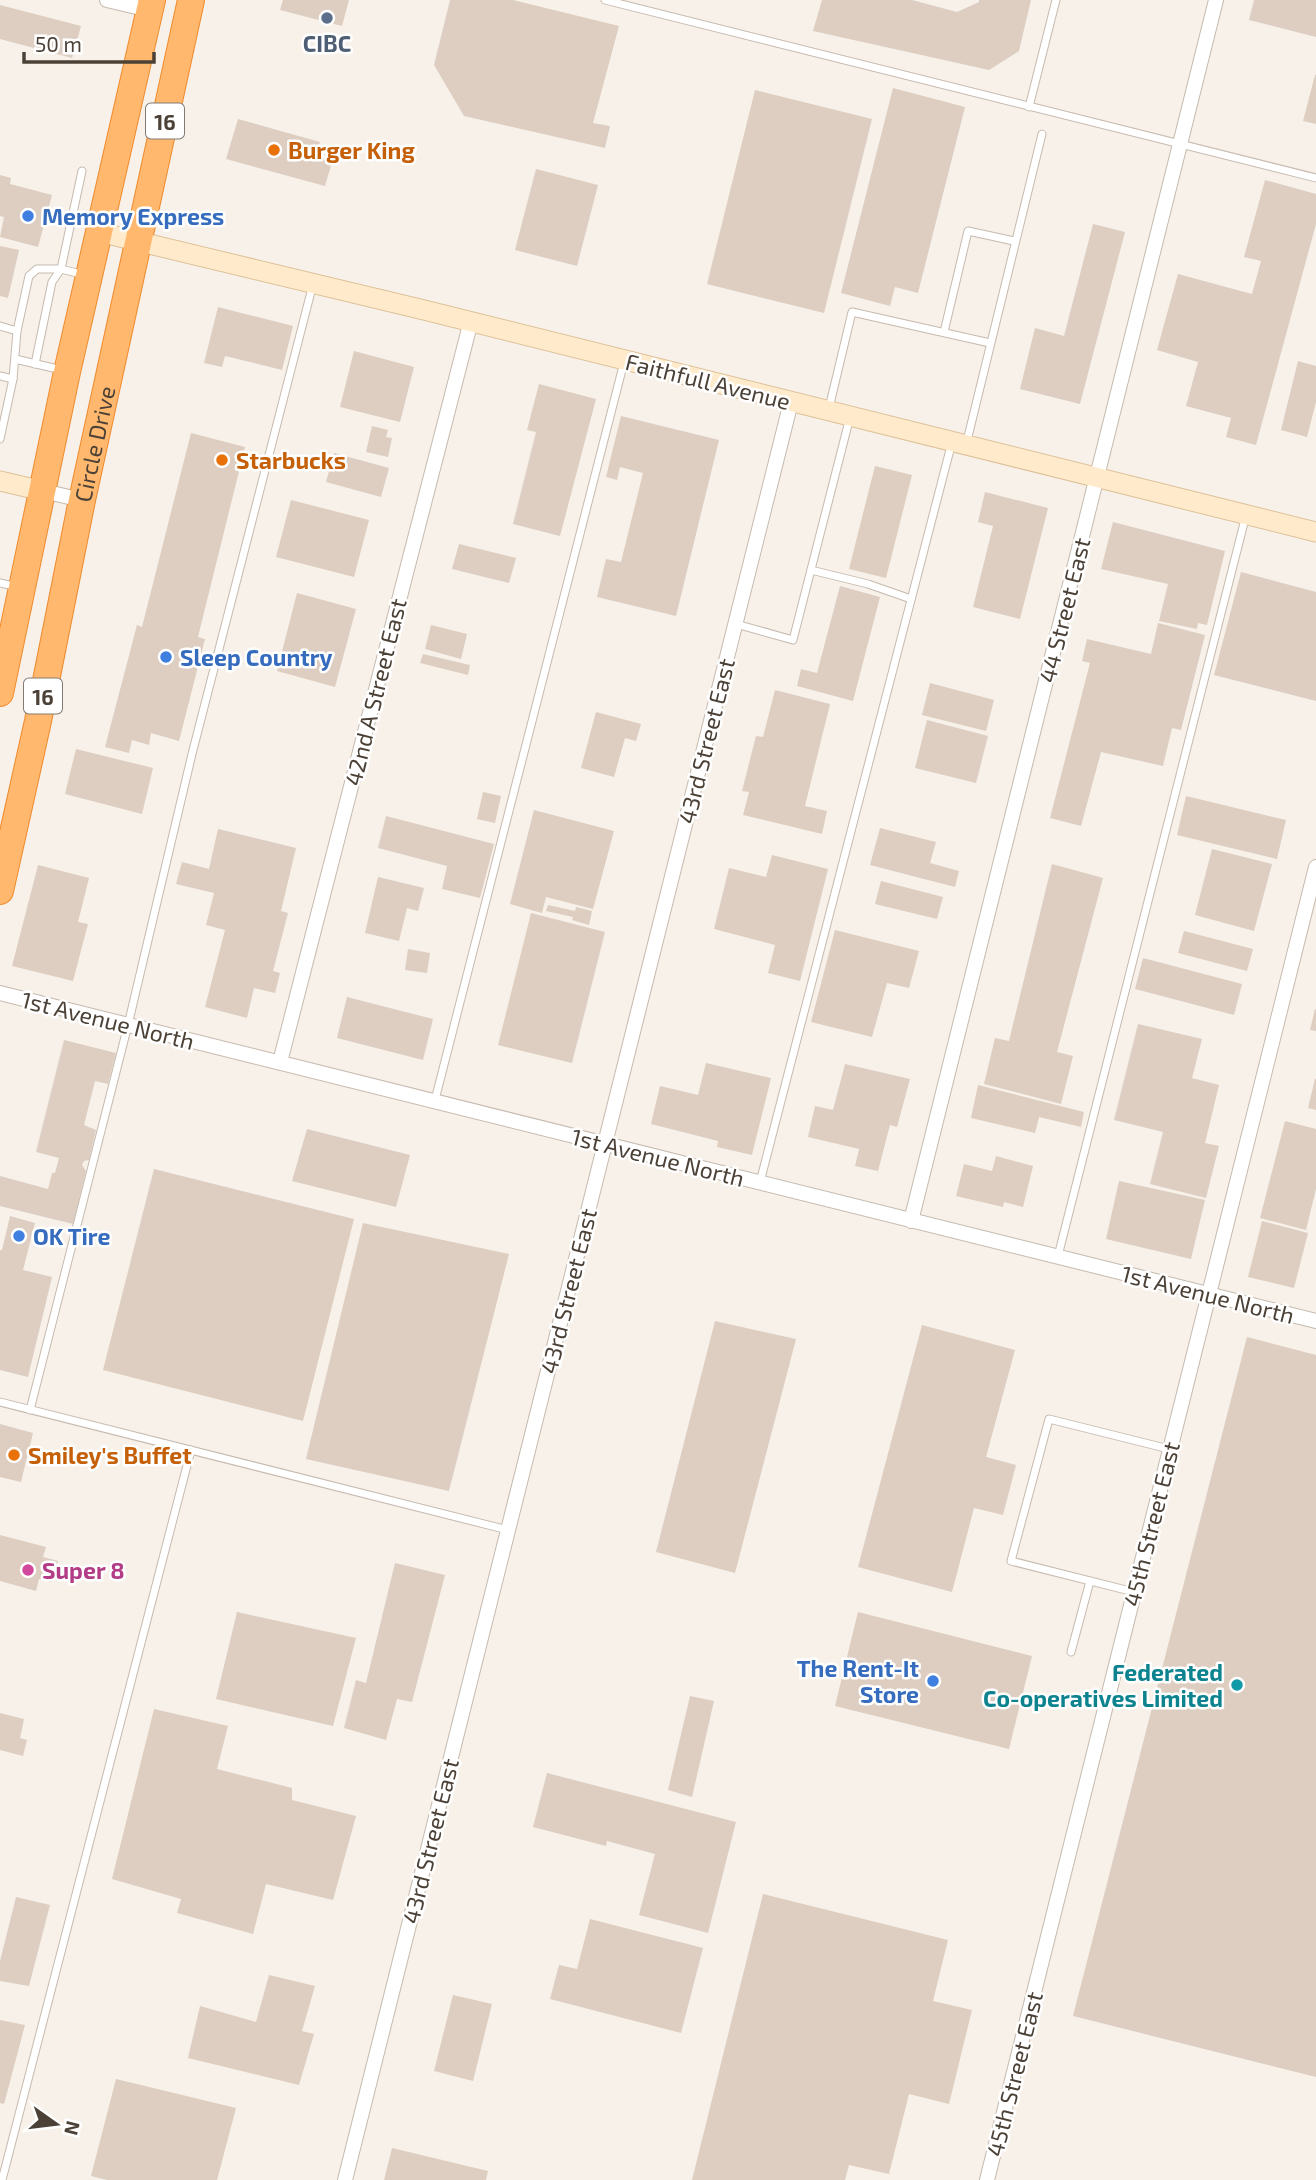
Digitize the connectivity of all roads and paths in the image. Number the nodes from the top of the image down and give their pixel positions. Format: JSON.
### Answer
{"nodes":[{"id":1,"x":107,"y":0,"type":"edge"},
{"id":2,"x":191,"y":0,"type":"edge"},
{"id":3,"x":605,"y":0,"type":"edge"},
{"id":4,"x":1056,"y":0,"type":"edge"},
{"id":5,"x":1216,"y":0,"type":"edge"},
{"id":6,"x":150,"y":5,"type":"edge"},
{"id":7,"x":1029,"y":107,"type":"junction"},
{"id":8,"x":1042,"y":134,"type":"dead end"},
{"id":9,"x":1180,"y":144,"type":"junction"},
{"id":10,"x":82,"y":171,"type":"dead end"},
{"id":11,"x":1316,"y":178,"type":"edge"},
{"id":12,"x":99,"y":232,"type":"junction"},
{"id":13,"x":1014,"y":241,"type":"junction"},
{"id":14,"x":139,"y":242,"type":"junction"},
{"id":15,"x":61,"y":270,"type":"junction"},
{"id":16,"x":89,"y":275,"type":"junction"},
{"id":17,"x":314,"y":283,"type":"junction"},
{"id":18,"x":471,"y":321,"type":"junction"},
{"id":19,"x":0,"y":326,"type":"edge"},
{"id":20,"x":17,"y":331,"type":"junction"},
{"id":21,"x":944,"y":332,"type":"junction"},
{"id":22,"x":990,"y":343,"type":"junction"},
{"id":23,"x":15,"y":359,"type":"junction"},
{"id":24,"x":624,"y":360,"type":"junction"},
{"id":25,"x":35,"y":365,"type":"junction"},
{"id":26,"x":67,"y":372,"type":"junction"},
{"id":27,"x":0,"y":376,"type":"edge"},
{"id":28,"x":13,"y":379,"type":"junction"},
{"id":29,"x":791,"y":402,"type":"junction"},
{"id":30,"x":829,"y":411,"type":"junction"},
{"id":31,"x":850,"y":417,"type":"junction"},
{"id":32,"x":0,"y":439,"type":"edge"},
{"id":33,"x":959,"y":444,"type":"junction"},
{"id":34,"x":1097,"y":478,"type":"junction"},
{"id":35,"x":0,"y":481,"type":"edge"},
{"id":36,"x":43,"y":491,"type":"junction"},
{"id":37,"x":82,"y":500,"type":"junction"},
{"id":38,"x":1246,"y":515,"type":"junction"},
{"id":39,"x":1316,"y":532,"type":"edge"},
{"id":40,"x":811,"y":570,"type":"junction"},
{"id":41,"x":11,"y":585,"type":"edge"},
{"id":42,"x":911,"y":599,"type":"junction"},
{"id":43,"x":736,"y":624,"type":"junction"},
{"id":44,"x":2,"y":678,"type":"edge"},
{"id":45,"x":1316,"y":867,"type":"edge"},
{"id":46,"x":0,"y":891,"type":"edge"},
{"id":47,"x":0,"y":993,"type":"edge"},
{"id":48,"x":128,"y":1025,"type":"junction"},
{"id":49,"x":279,"y":1062,"type":"junction"},
{"id":50,"x":435,"y":1100,"type":"junction"},
{"id":51,"x":605,"y":1144,"type":"junction"},
{"id":52,"x":760,"y":1183,"type":"junction"},
{"id":53,"x":911,"y":1221,"type":"junction"},
{"id":54,"x":1058,"y":1257,"type":"junction"},
{"id":55,"x":1209,"y":1294,"type":"junction"},
{"id":56,"x":1316,"y":1321,"type":"edge"},
{"id":57,"x":0,"y":1402,"type":"edge"},
{"id":58,"x":30,"y":1410,"type":"junction"},
{"id":59,"x":1170,"y":1449,"type":"junction"},
{"id":60,"x":191,"y":1450,"type":"junction"},
{"id":61,"x":508,"y":1530,"type":"junction"},
{"id":62,"x":1090,"y":1581,"type":"junction"},
{"id":63,"x":1134,"y":1592,"type":"junction"},
{"id":64,"x":1071,"y":1652,"type":"dead end"},
{"id":65,"x":2,"y":2180,"type":"edge"},
{"id":66,"x":345,"y":2180,"type":"edge"},
{"id":67,"x":987,"y":2180,"type":"edge"}],
"edges":[{"from":1,"to":6,"type":"street"},
{"from":2,"to":14,"type":"highway","name":"Circle Drive","number":"16"},
{"from":3,"to":7,"type":"lane"},
{"from":4,"to":7,"type":"lane"},
{"from":5,"to":9,"type":"street","name":"44 Street East"},
{"from":6,"to":12,"type":"highway","name":"Circle Drive","number":"16"},
{"from":7,"to":9,"type":"lane"},
{"from":8,"to":13,"type":"lane"},
{"from":9,"to":11,"type":"lane"},
{"from":9,"to":34,"type":"street","name":"44 Street East"},
{"from":10,"to":15,"type":"lane"},
{"from":12,"to":14,"type":"street","name":"Faithfull Avenue"},
{"from":12,"to":16,"type":"highway","name":"Circle Drive","number":"16"},
{"from":13,"to":21,"type":"lane"},
{"from":13,"to":22,"type":"lane"},
{"from":14,"to":17,"type":"street","name":"Faithfull Avenue"},
{"from":14,"to":37,"type":"highway","name":"Circle Drive","number":"16"},
{"from":15,"to":16,"type":"lane"},
{"from":15,"to":20,"type":"lane"},
{"from":15,"to":25,"type":"lane"},
{"from":16,"to":26,"type":"highway","name":"Circle Drive","number":"16"},
{"from":17,"to":18,"type":"street","name":"Faithfull Avenue"},
{"from":17,"to":48,"type":"lane"},
{"from":18,"to":24,"type":"street","name":"Faithfull Avenue"},
{"from":18,"to":49,"type":"street","name":"42nd A Street East"},
{"from":19,"to":20,"type":"lane"},
{"from":20,"to":23,"type":"lane"},
{"from":21,"to":22,"type":"lane"},
{"from":21,"to":30,"type":"lane"},
{"from":22,"to":33,"type":"lane"},
{"from":23,"to":25,"type":"lane"},
{"from":23,"to":28,"type":"lane"},
{"from":24,"to":29,"type":"street","name":"Faithfull Avenue"},
{"from":24,"to":50,"type":"lane"},
{"from":25,"to":26,"type":"lane"},
{"from":26,"to":36,"type":"highway","name":"Circle Drive","number":"16"},
{"from":27,"to":28,"type":"lane"},
{"from":28,"to":32,"type":"lane"},
{"from":29,"to":30,"type":"street","name":"Faithfull Avenue"},
{"from":29,"to":43,"type":"street","name":"43rd Street East"},
{"from":30,"to":31,"type":"street","name":"Faithfull Avenue"},
{"from":31,"to":33,"type":"street","name":"Faithfull Avenue"},
{"from":31,"to":40,"type":"lane"},
{"from":33,"to":34,"type":"street","name":"Faithfull Avenue"},
{"from":33,"to":42,"type":"lane"},
{"from":34,"to":38,"type":"street","name":"Faithfull Avenue"},
{"from":34,"to":53,"type":"street","name":"44 Street East"},
{"from":35,"to":36,"type":"street"},
{"from":36,"to":37,"type":"street"},
{"from":36,"to":41,"type":"highway","name":"Circle Drive","number":"16"},
{"from":37,"to":46,"type":"highway","name":"Circle Drive","number":"16"},
{"from":38,"to":39,"type":"street","name":"Faithfull Avenue"},
{"from":38,"to":54,"type":"lane"},
{"from":40,"to":42,"type":"lane"},
{"from":40,"to":43,"type":"lane"},
{"from":41,"to":44,"type":"highway","name":"Circle Drive","number":"16"},
{"from":42,"to":52,"type":"lane"},
{"from":43,"to":51,"type":"street","name":"43rd Street East"},
{"from":45,"to":55,"type":"street","name":"45th Street East"},
{"from":47,"to":48,"type":"street","name":"1st Avenue North"},
{"from":48,"to":49,"type":"street","name":"1st Avenue North"},
{"from":48,"to":58,"type":"lane"},
{"from":49,"to":50,"type":"street","name":"1st Avenue North"},
{"from":50,"to":51,"type":"street","name":"1st Avenue North"},
{"from":51,"to":52,"type":"street","name":"1st Avenue North"},
{"from":51,"to":61,"type":"street","name":"43rd Street East"},
{"from":52,"to":53,"type":"street","name":"1st Avenue North"},
{"from":53,"to":54,"type":"street","name":"1st Avenue North"},
{"from":54,"to":55,"type":"street","name":"1st Avenue North"},
{"from":55,"to":56,"type":"street","name":"1st Avenue North"},
{"from":55,"to":59,"type":"street","name":"45th Street East"},
{"from":57,"to":58,"type":"lane"},
{"from":58,"to":60,"type":"lane"},
{"from":59,"to":62,"type":"lane"},
{"from":59,"to":63,"type":"street","name":"45th Street East"},
{"from":60,"to":61,"type":"lane"},
{"from":60,"to":65,"type":"lane"},
{"from":61,"to":66,"type":"street","name":"43rd Street East"},
{"from":62,"to":63,"type":"lane"},
{"from":62,"to":64,"type":"lane"},
{"from":63,"to":67,"type":"street","name":"45th Street East"}]}
